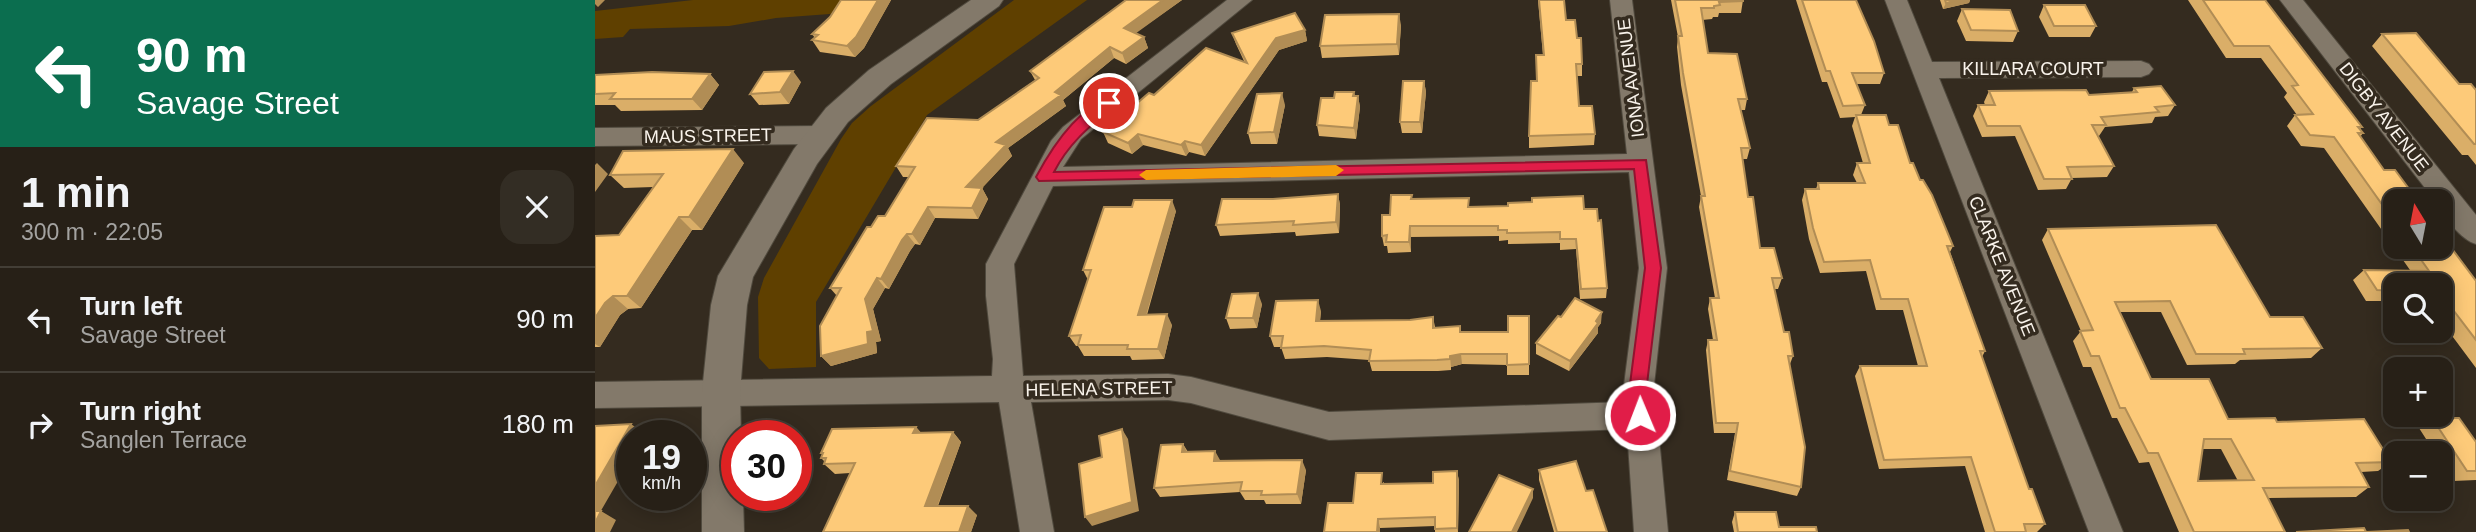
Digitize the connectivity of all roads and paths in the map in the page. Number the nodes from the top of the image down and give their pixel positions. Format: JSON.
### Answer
{"nodes":[{"id":1,"x":989,"y":0,"type":"edge"},
{"id":2,"x":1241,"y":0,"type":"edge"},
{"id":3,"x":1622,"y":0,"type":"edge"},
{"id":4,"x":1896,"y":0,"type":"edge"},
{"id":5,"x":2291,"y":0,"type":"edge"},
{"id":6,"x":2141,"y":69,"type":"dead end"},
{"id":7,"x":1924,"y":70,"type":"junction"},
{"id":8,"x":820,"y":135,"type":"junction"},
{"id":9,"x":595,"y":137,"type":"edge"},
{"id":10,"x":1641,"y":163,"type":"junction"},
{"id":11,"x":1044,"y":177,"type":"junction"},
{"id":12,"x":2476,"y":234,"type":"edge"},
{"id":13,"x":1009,"y":391,"type":"junction"},
{"id":14,"x":721,"y":392,"type":"junction"},
{"id":15,"x":595,"y":395,"type":"edge"},
{"id":16,"x":1640,"y":415,"type":"junction"},
{"id":17,"x":723,"y":532,"type":"edge"},
{"id":18,"x":1037,"y":532,"type":"edge"},
{"id":19,"x":1651,"y":532,"type":"edge"},
{"id":20,"x":2106,"y":532,"type":"edge"}],
"edges":[{"from":1,"to":8,"type":"street"},
{"from":2,"to":11,"type":"street"},
{"from":3,"to":10,"type":"street","name":"IONA AVENUE"},
{"from":4,"to":7,"type":"street","name":"CLARKE AVENUE"},
{"from":5,"to":12,"type":"street","name":"DIGBY AVENUE"},
{"from":6,"to":7,"type":"street","name":"KILLARA COURT"},
{"from":7,"to":20,"type":"street","name":"CLARKE AVENUE"},
{"from":8,"to":9,"type":"street","name":"MAUS STREET"},
{"from":8,"to":14,"type":"street"},
{"from":10,"to":11,"type":"street"},
{"from":10,"to":16,"type":"street","name":"IONA AVENUE"},
{"from":11,"to":13,"type":"street"},
{"from":13,"to":14,"type":"street","name":"HELENA STREET"},
{"from":13,"to":16,"type":"street","name":"HELENA STREET"},
{"from":13,"to":18,"type":"street"},
{"from":14,"to":15,"type":"street","name":"HELENA STREET"},
{"from":14,"to":17,"type":"street"},
{"from":16,"to":19,"type":"street","name":"IONA AVENUE"}]}
